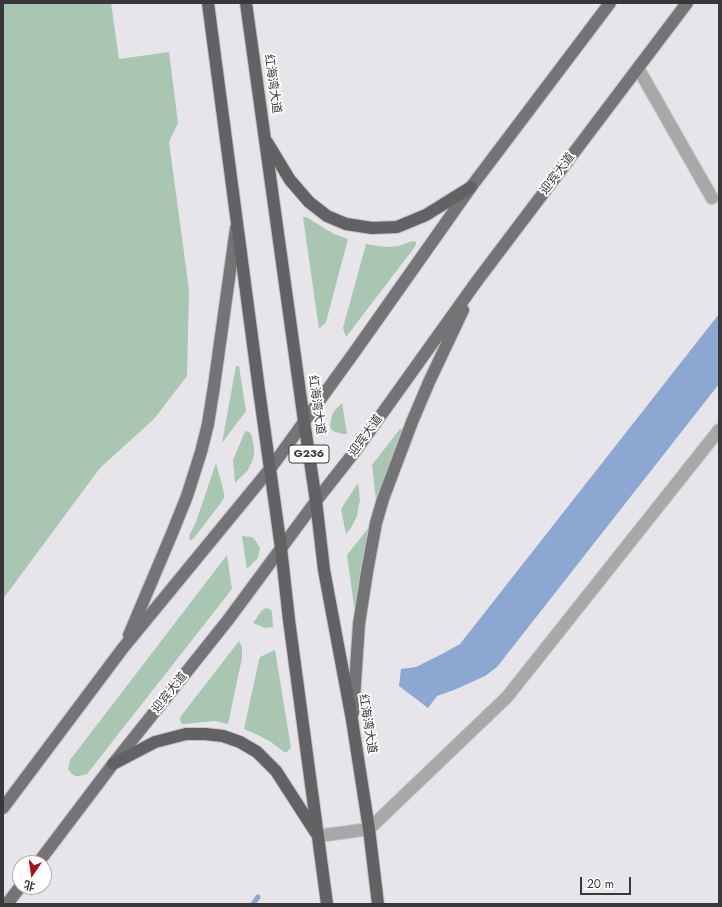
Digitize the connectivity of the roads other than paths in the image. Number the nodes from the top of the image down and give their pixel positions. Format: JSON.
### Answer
{"nodes":[{"id":1,"x":208,"y":3,"type":"edge"},
{"id":2,"x":246,"y":3,"type":"edge"},
{"id":3,"x":610,"y":3,"type":"edge"},
{"id":4,"x":687,"y":3,"type":"edge"},
{"id":5,"x":638,"y":68,"type":"junction"},
{"id":6,"x":265,"y":138,"type":"junction"},
{"id":7,"x":471,"y":187,"type":"junction"},
{"id":8,"x":712,"y":198,"type":"dead end"},
{"id":9,"x":237,"y":223,"type":"junction"},
{"id":10,"x":477,"y":281,"type":"junction"},
{"id":11,"x":304,"y":421,"type":"junction"},
{"id":12,"x":719,"y":430,"type":"edge"},
{"id":13,"x":270,"y":469,"type":"junction"},
{"id":14,"x":316,"y":501,"type":"junction"},
{"id":15,"x":281,"y":548,"type":"junction"},
{"id":16,"x":123,"y":648,"type":"junction"},
{"id":17,"x":352,"y":720,"type":"junction"},
{"id":18,"x":113,"y":764,"type":"junction"},
{"id":19,"x":3,"y":808,"type":"edge"},
{"id":20,"x":369,"y":829,"type":"junction"},
{"id":21,"x":318,"y":836,"type":"junction"},
{"id":22,"x":44,"y":855,"type":"edge"},
{"id":23,"x":14,"y":895,"type":"edge"},
{"id":24,"x":8,"y":904,"type":"edge"},
{"id":25,"x":327,"y":904,"type":"edge"},
{"id":26,"x":378,"y":904,"type":"edge"}],
"edges":[{"from":1,"to":9,"type":"highway"},
{"from":2,"to":6,"type":"highway","name":"红海湾大道","number":"G236"},
{"from":3,"to":7,"type":"main road"},
{"from":4,"to":5,"type":"main road","name":"迎宾大道"},
{"from":5,"to":8,"type":"street"},
{"from":5,"to":10,"type":"main road","name":"迎宾大道"},
{"from":6,"to":7,"type":"highway"},
{"from":6,"to":11,"type":"highway","name":"红海湾大道","number":"G236"},
{"from":7,"to":11,"type":"main road"},
{"from":9,"to":13,"type":"highway"},
{"from":9,"to":16,"type":"main road"},
{"from":10,"to":14,"type":"main road","name":"迎宾大道"},
{"from":10,"to":17,"type":"main road"},
{"from":11,"to":13,"type":"main road"},
{"from":11,"to":14,"type":"highway","name":"红海湾大道","number":"G236"},
{"from":12,"to":20,"type":"street"},
{"from":13,"to":15,"type":"highway"},
{"from":13,"to":16,"type":"main road"},
{"from":14,"to":15,"type":"main road","name":"迎宾大道"},
{"from":14,"to":17,"type":"highway","name":"红海湾大道","number":"G236"},
{"from":15,"to":18,"type":"main road","name":"迎宾大道"},
{"from":15,"to":21,"type":"highway"},
{"from":16,"to":19,"type":"main road"},
{"from":17,"to":20,"type":"highway","name":"红海湾大道","number":"G236"},
{"from":18,"to":21,"type":"highway"},
{"from":18,"to":22,"type":"main road","name":"迎宾大道"},
{"from":20,"to":21,"type":"street"},
{"from":20,"to":26,"type":"highway","name":"红海湾大道","number":"G236"},
{"from":21,"to":25,"type":"highway"},
{"from":23,"to":24,"type":"main road"}]}
